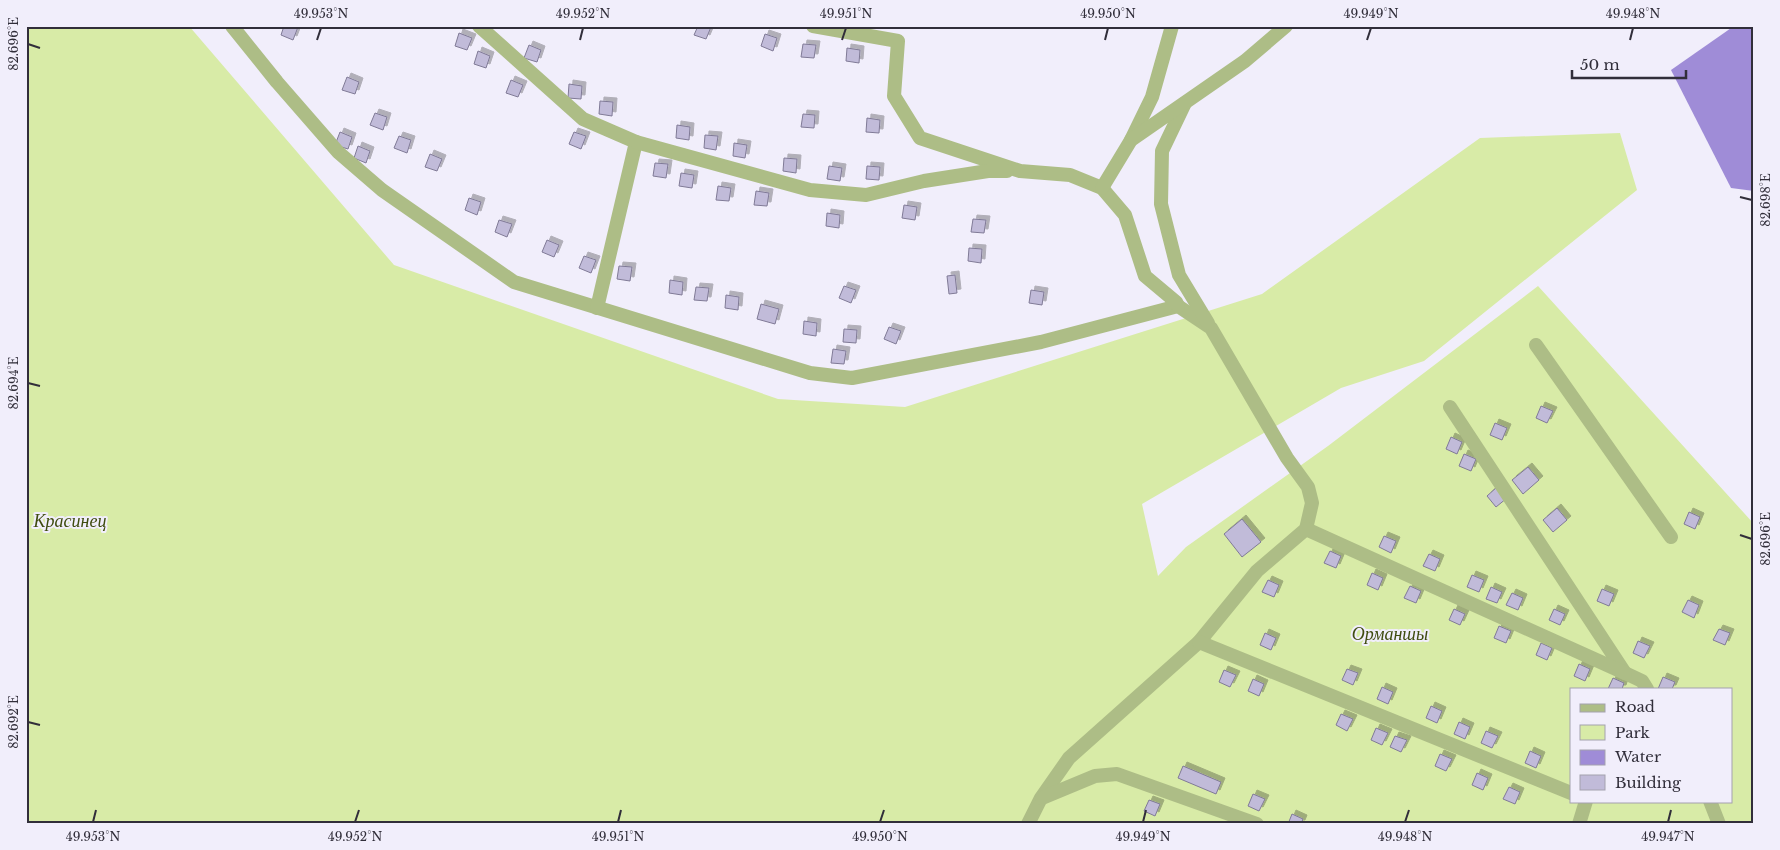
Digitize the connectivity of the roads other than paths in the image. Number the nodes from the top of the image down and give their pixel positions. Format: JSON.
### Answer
{"nodes":[{"id":1,"x":232,"y":26,"type":"edge"},
{"id":2,"x":479,"y":26,"type":"edge"},
{"id":3,"x":813,"y":26,"type":"edge"},
{"id":4,"x":1172,"y":26,"type":"edge"},
{"id":5,"x":1286,"y":26,"type":"edge"},
{"id":6,"x":1185,"y":103,"type":"junction"},
{"id":7,"x":1131,"y":140,"type":"junction"},
{"id":8,"x":636,"y":142,"type":"junction"},
{"id":9,"x":1020,"y":172,"type":"junction"},
{"id":10,"x":1102,"y":188,"type":"junction"},
{"id":11,"x":1178,"y":306,"type":"junction"},
{"id":12,"x":597,"y":308,"type":"junction"},
{"id":13,"x":1211,"y":328,"type":"junction"},
{"id":14,"x":1536,"y":345,"type":"dead end"},
{"id":15,"x":1450,"y":407,"type":"dead end"},
{"id":16,"x":1306,"y":529,"type":"junction"},
{"id":17,"x":1670,"y":537,"type":"dead end"},
{"id":18,"x":1200,"y":642,"type":"junction"},
{"id":19,"x":1625,"y":673,"type":"junction"},
{"id":20,"x":1646,"y":688,"type":"edge"},
{"id":21,"x":1570,"y":793,"type":"edge"},
{"id":22,"x":1041,"y":798,"type":"junction"},
{"id":23,"x":1586,"y":802,"type":"edge"},
{"id":24,"x":1710,"y":802,"type":"edge"},
{"id":25,"x":1255,"y":823,"type":"edge"},
{"id":26,"x":1028,"y":824,"type":"edge"},
{"id":27,"x":1579,"y":824,"type":"edge"},
{"id":28,"x":1719,"y":824,"type":"edge"}],
"edges":[{"from":1,"to":12,"type":"street"},
{"from":2,"to":8,"type":"street"},
{"from":3,"to":9,"type":"street"},
{"from":4,"to":7,"type":"street"},
{"from":5,"to":6,"type":"street"},
{"from":6,"to":7,"type":"street"},
{"from":6,"to":13,"type":"street"},
{"from":7,"to":10,"type":"street"},
{"from":8,"to":9,"type":"street"},
{"from":8,"to":12,"type":"street"},
{"from":9,"to":10,"type":"street"},
{"from":10,"to":11,"type":"street"},
{"from":11,"to":12,"type":"street"},
{"from":11,"to":13,"type":"street"},
{"from":13,"to":16,"type":"street"},
{"from":14,"to":17,"type":"street"},
{"from":15,"to":19,"type":"street"},
{"from":16,"to":18,"type":"street"},
{"from":16,"to":19,"type":"street"},
{"from":18,"to":21,"type":"street"},
{"from":18,"to":22,"type":"street"},
{"from":19,"to":20,"type":"street"},
{"from":22,"to":25,"type":"street"},
{"from":22,"to":26,"type":"street"},
{"from":23,"to":27,"type":"street"},
{"from":24,"to":28,"type":"street"}]}
